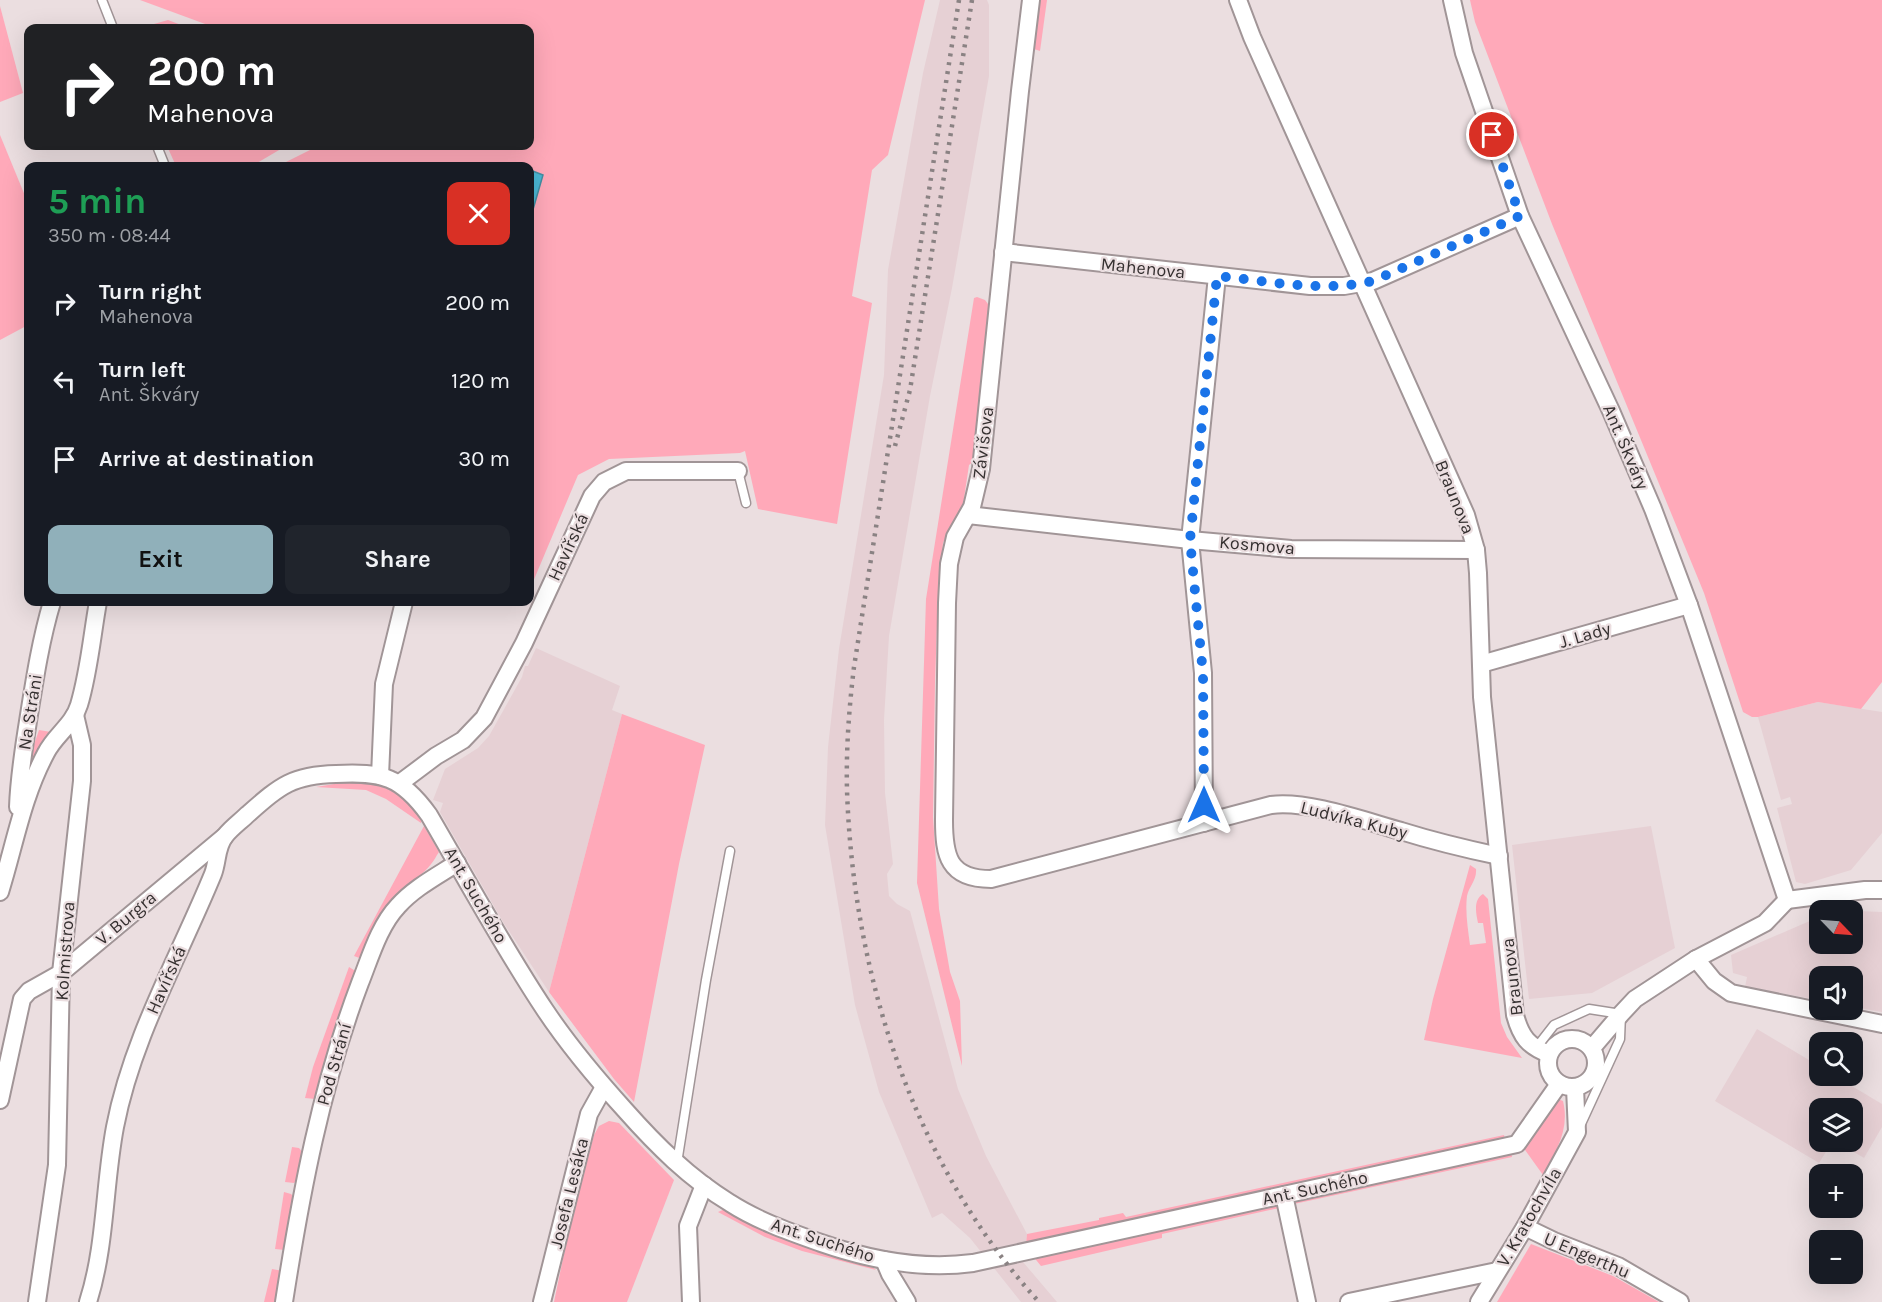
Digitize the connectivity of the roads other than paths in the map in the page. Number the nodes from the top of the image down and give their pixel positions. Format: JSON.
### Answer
{"nodes":[{"id":1,"x":102,"y":0,"type":"edge"},
{"id":2,"x":1031,"y":0,"type":"edge"},
{"id":3,"x":1238,"y":0,"type":"edge"},
{"id":4,"x":1452,"y":0,"type":"edge"},
{"id":5,"x":111,"y":24,"type":"edge"},
{"id":6,"x":1520,"y":216,"type":"junction"},
{"id":7,"x":1003,"y":252,"type":"junction"},
{"id":8,"x":1217,"y":276,"type":"junction"},
{"id":9,"x":1362,"y":284,"type":"junction"},
{"id":10,"x":738,"y":471,"type":"joint"},
{"id":11,"x":746,"y":503,"type":"dead end"},
{"id":12,"x":968,"y":515,"type":"junction"},
{"id":13,"x":1190,"y":540,"type":"junction"},
{"id":14,"x":1476,"y":550,"type":"junction"},
{"id":15,"x":1689,"y":605,"type":"junction"},
{"id":16,"x":51,"y":606,"type":"edge"},
{"id":17,"x":97,"y":606,"type":"edge"},
{"id":18,"x":403,"y":606,"type":"edge"},
{"id":19,"x":1481,"y":664,"type":"junction"},
{"id":20,"x":75,"y":715,"type":"junction"},
{"id":21,"x":380,"y":776,"type":"junction"},
{"id":22,"x":400,"y":783,"type":"junction"},
{"id":23,"x":17,"y":823,"type":"junction"},
{"id":24,"x":1204,"y":823,"type":"junction"},
{"id":25,"x":225,"y":836,"type":"junction"},
{"id":26,"x":730,"y":851,"type":"dead end"},
{"id":27,"x":1499,"y":856,"type":"junction"},
{"id":28,"x":457,"y":863,"type":"junction"},
{"id":29,"x":965,"y":874,"type":"joint"},
{"id":30,"x":1882,"y":890,"type":"edge"},
{"id":31,"x":0,"y":892,"type":"edge"},
{"id":32,"x":1787,"y":900,"type":"junction"},
{"id":33,"x":1696,"y":959,"type":"junction"},
{"id":34,"x":61,"y":973,"type":"junction"},
{"id":35,"x":1621,"y":1014,"type":"junction"},
{"id":36,"x":1882,"y":1024,"type":"edge"},
{"id":37,"x":1592,"y":1048,"type":"junction"},
{"id":38,"x":1542,"y":1051,"type":"junction"},
{"id":39,"x":1567,"y":1086,"type":"junction"},
{"id":40,"x":604,"y":1087,"type":"junction"},
{"id":41,"x":0,"y":1100,"type":"edge"},
{"id":42,"x":1577,"y":1132,"type":"junction"},
{"id":43,"x":676,"y":1163,"type":"junction"},
{"id":44,"x":704,"y":1185,"type":"junction"},
{"id":45,"x":1284,"y":1195,"type":"junction"},
{"id":46,"x":1525,"y":1227,"type":"junction"},
{"id":47,"x":884,"y":1260,"type":"junction"},
{"id":48,"x":1497,"y":1271,"type":"junction"},
{"id":49,"x":37,"y":1302,"type":"edge"},
{"id":50,"x":88,"y":1302,"type":"edge"},
{"id":51,"x":284,"y":1302,"type":"edge"},
{"id":52,"x":542,"y":1302,"type":"edge"},
{"id":53,"x":691,"y":1302,"type":"edge"},
{"id":54,"x":907,"y":1302,"type":"edge"},
{"id":55,"x":1306,"y":1302,"type":"edge"},
{"id":56,"x":1349,"y":1302,"type":"edge"},
{"id":57,"x":1479,"y":1302,"type":"edge"},
{"id":58,"x":1680,"y":1302,"type":"edge"}],
"edges":[{"from":1,"to":5,"type":"lane"},
{"from":2,"to":7,"type":"street","name":"Závišova"},
{"from":3,"to":9,"type":"street","name":"Braunova"},
{"from":4,"to":6,"type":"street","name":"Ant. Škváry"},
{"from":6,"to":9,"type":"street","name":"Mahenova"},
{"from":6,"to":15,"type":"street","name":"Ant. Škváry"},
{"from":7,"to":8,"type":"street","name":"Mahenova"},
{"from":7,"to":12,"type":"street","name":"Závišova"},
{"from":8,"to":9,"type":"street","name":"Mahenova"},
{"from":8,"to":13,"type":"street"},
{"from":9,"to":14,"type":"street","name":"Braunova"},
{"from":10,"to":11,"type":"lane"},
{"from":10,"to":22,"type":"street","name":"Havířská"},
{"from":12,"to":13,"type":"street","name":"Kosmova"},
{"from":12,"to":29,"type":"street","name":"Závišova"},
{"from":13,"to":14,"type":"street","name":"Kosmova"},
{"from":13,"to":24,"type":"street"},
{"from":14,"to":19,"type":"street","name":"Braunova"},
{"from":15,"to":19,"type":"street","name":"J. Lady"},
{"from":15,"to":32,"type":"street","name":"Ant. Škváry"},
{"from":16,"to":23,"type":"street","name":"Na Stráni"},
{"from":17,"to":20,"type":"street","name":"Kolmistrova"},
{"from":18,"to":21,"type":"street"},
{"from":19,"to":27,"type":"street","name":"Braunova"},
{"from":20,"to":23,"type":"street","name":"Na Stráni"},
{"from":20,"to":34,"type":"street","name":"Kolmistrova"},
{"from":21,"to":22,"type":"street","name":"Havířská"},
{"from":21,"to":25,"type":"street","name":"Havířská"},
{"from":22,"to":28,"type":"street","name":"Ant. Suchého"},
{"from":23,"to":31,"type":"street","name":"Na Stráni"},
{"from":24,"to":27,"type":"street","name":"Ludvíka Kuby"},
{"from":24,"to":29,"type":"street","name":"Ludvíka Kuby"},
{"from":25,"to":34,"type":"street","name":"V. Burgra"},
{"from":25,"to":50,"type":"street","name":"Havířská"},
{"from":26,"to":43,"type":"lane"},
{"from":27,"to":38,"type":"street","name":"Braunova"},
{"from":28,"to":40,"type":"street","name":"Ant. Suchého"},
{"from":28,"to":51,"type":"street","name":"Pod Strání"},
{"from":30,"to":32,"type":"street"},
{"from":32,"to":33,"type":"street"},
{"from":33,"to":35,"type":"street"},
{"from":33,"to":36,"type":"street"},
{"from":34,"to":41,"type":"street","name":"V. Burgra"},
{"from":34,"to":49,"type":"street","name":"Kolmistrova"},
{"from":35,"to":37,"type":"street"},
{"from":35,"to":38,"type":"lane"},
{"from":35,"to":42,"type":"lane","name":"V. Kratochvíla"},
{"from":37,"to":38,"type":"street"},
{"from":37,"to":39,"type":"street","name":"Ant. Suchého"},
{"from":38,"to":39,"type":"street"},
{"from":39,"to":42,"type":"street"},
{"from":39,"to":45,"type":"street","name":"Ant. Suchého"},
{"from":40,"to":43,"type":"street","name":"Ant. Suchého"},
{"from":40,"to":52,"type":"street","name":"Josefa Lesáka"},
{"from":42,"to":46,"type":"street","name":"V. Kratochvíla"},
{"from":43,"to":44,"type":"street","name":"Ant. Suchého"},
{"from":44,"to":47,"type":"street","name":"Ant. Suchého"},
{"from":44,"to":53,"type":"street"},
{"from":45,"to":47,"type":"street","name":"Ant. Suchého"},
{"from":45,"to":55,"type":"street"},
{"from":46,"to":48,"type":"street","name":"V. Kratochvíla"},
{"from":46,"to":58,"type":"street","name":"U Engerthu"},
{"from":47,"to":54,"type":"street"},
{"from":48,"to":56,"type":"street"},
{"from":48,"to":57,"type":"street","name":"V. Kratochvíla"}]}
